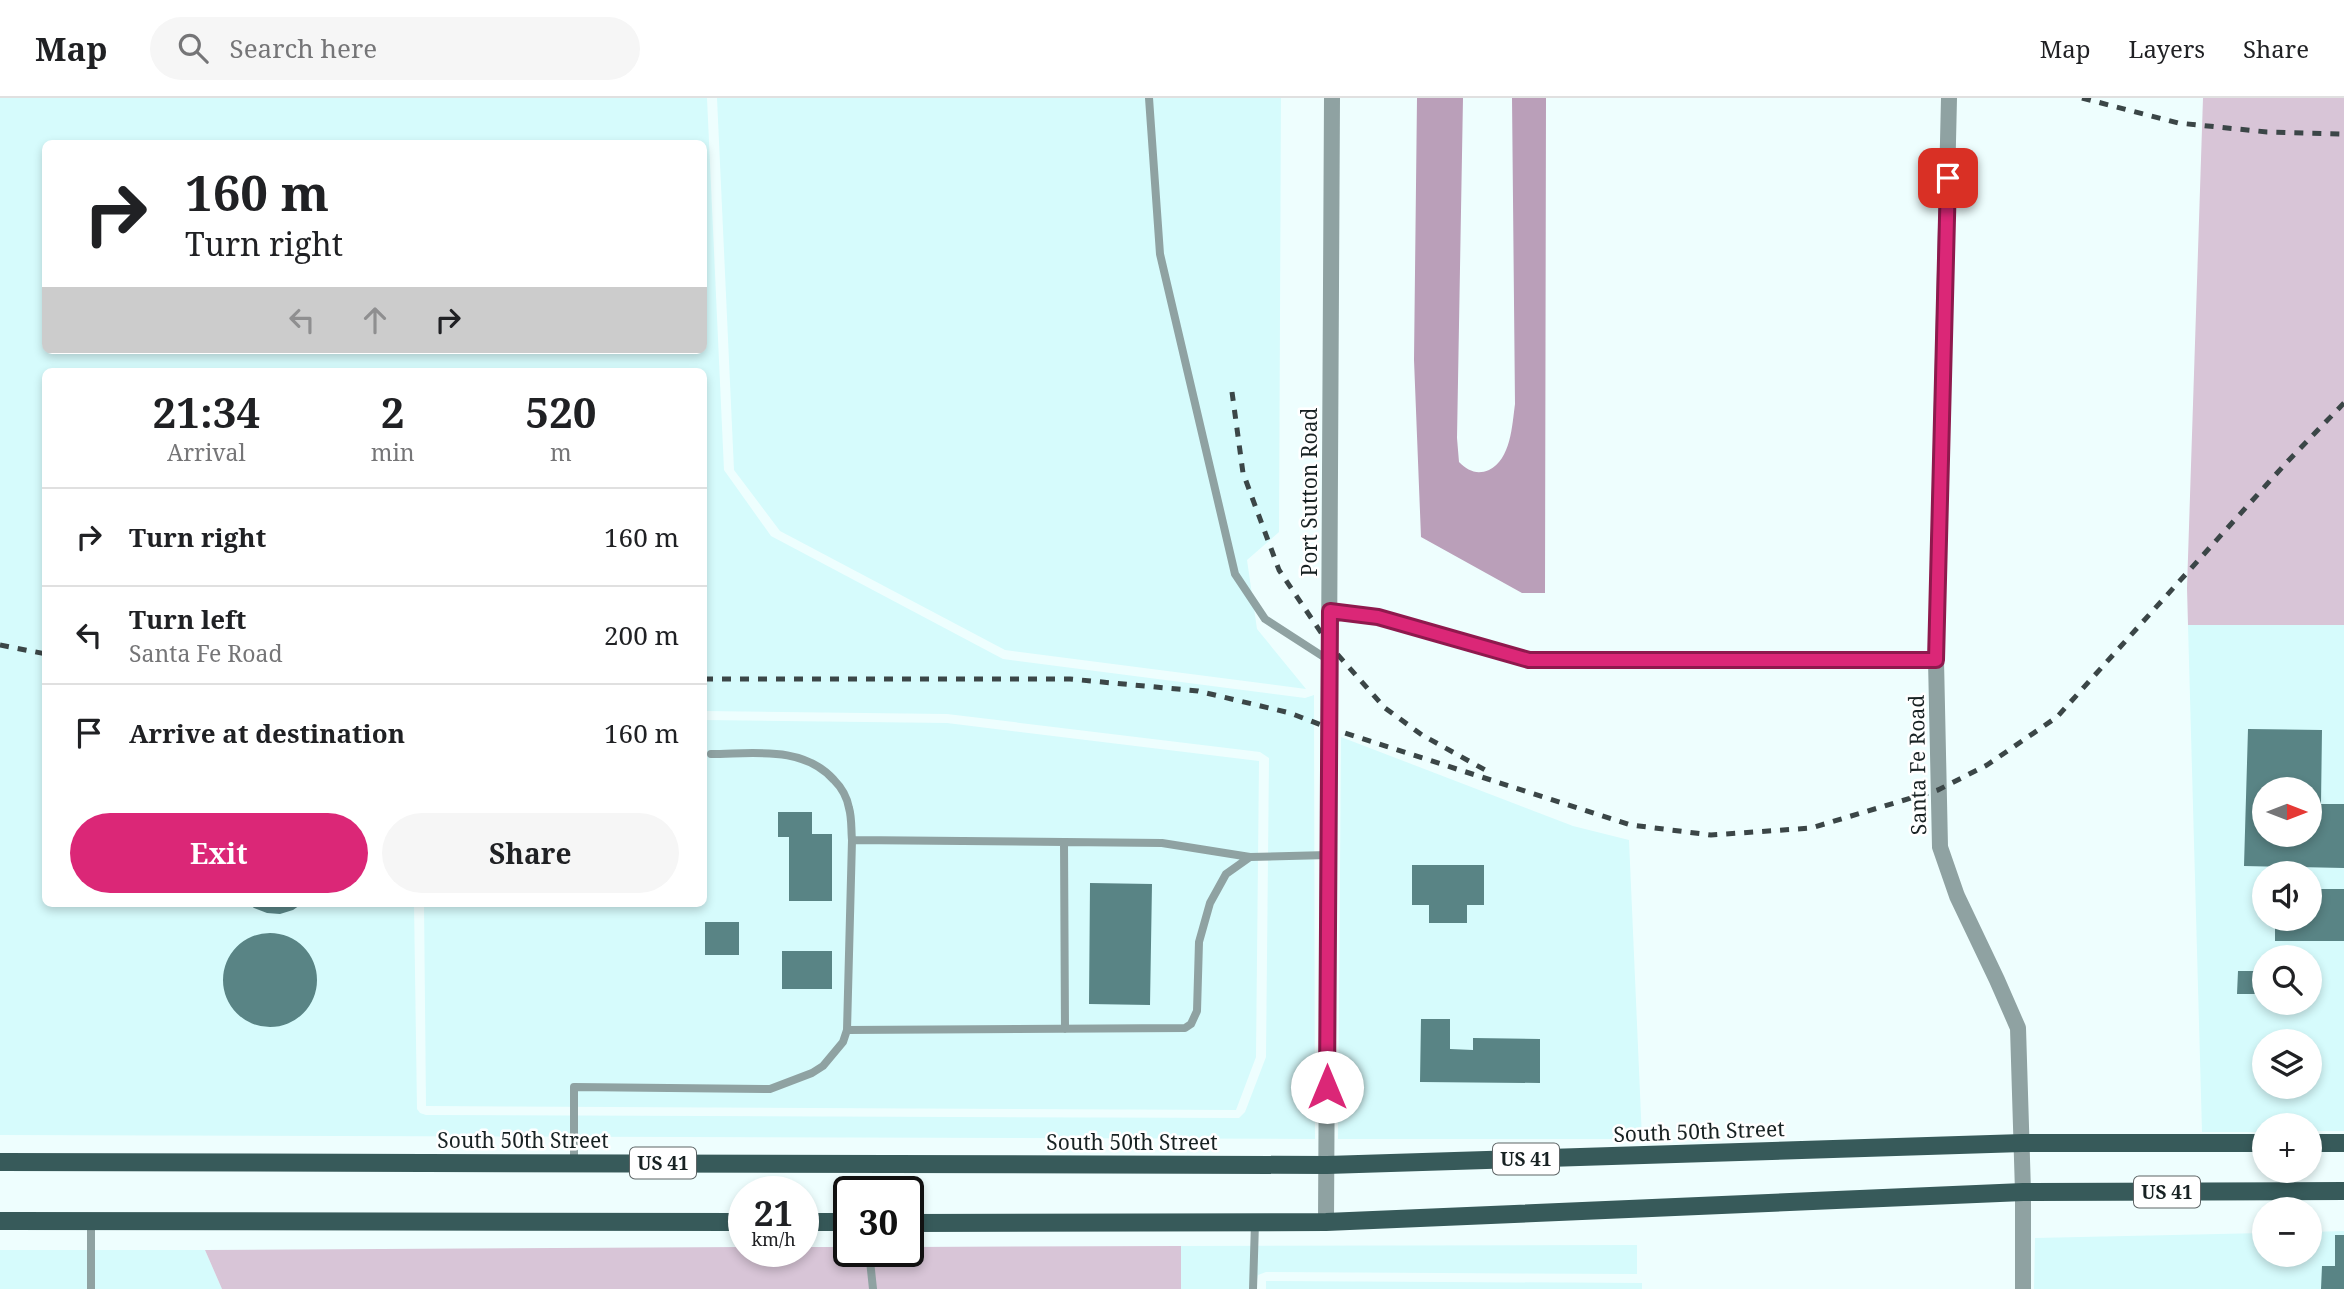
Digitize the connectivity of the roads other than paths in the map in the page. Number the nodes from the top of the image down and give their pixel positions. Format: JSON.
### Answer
{"nodes":[{"id":1,"x":1149,"y":98,"type":"edge"},
{"id":2,"x":1332,"y":98,"type":"edge"},
{"id":3,"x":1950,"y":98,"type":"edge"},
{"id":4,"x":1330,"y":611,"type":"junction"},
{"id":5,"x":1936,"y":660,"type":"junction"},
{"id":6,"x":1330,"y":661,"type":"junction"},
{"id":7,"x":711,"y":754,"type":"dead end"},
{"id":8,"x":852,"y":840,"type":"junction"},
{"id":9,"x":1064,"y":842,"type":"junction"},
{"id":10,"x":1328,"y":855,"type":"junction"},
{"id":11,"x":1250,"y":857,"type":"junction"},
{"id":12,"x":1065,"y":1029,"type":"junction"},
{"id":13,"x":847,"y":1030,"type":"junction"},
{"id":14,"x":2022,"y":1143,"type":"junction"},
{"id":15,"x":2252,"y":1143,"type":"edge"},
{"id":16,"x":2322,"y":1143,"type":"edge"},
{"id":17,"x":2344,"y":1143,"type":"edge"},
{"id":18,"x":0,"y":1162,"type":"edge"},
{"id":19,"x":574,"y":1163,"type":"junction"},
{"id":20,"x":1327,"y":1165,"type":"junction"},
{"id":21,"x":2344,"y":1191,"type":"edge"},
{"id":22,"x":2023,"y":1192,"type":"junction"},
{"id":23,"x":0,"y":1221,"type":"edge"},
{"id":24,"x":91,"y":1221,"type":"junction"},
{"id":25,"x":728,"y":1222,"type":"edge"},
{"id":26,"x":1326,"y":1222,"type":"junction"},
{"id":27,"x":924,"y":1223,"type":"edge"},
{"id":28,"x":1255,"y":1223,"type":"junction"},
{"id":29,"x":871,"y":1267,"type":"edge"},
{"id":30,"x":91,"y":1289,"type":"edge"},
{"id":31,"x":873,"y":1289,"type":"edge"},
{"id":32,"x":1254,"y":1289,"type":"edge"},
{"id":33,"x":2023,"y":1289,"type":"edge"}],
"edges":[{"from":1,"to":6,"type":"lane"},
{"from":2,"to":4,"type":"street","name":"Port Sutton Road"},
{"from":3,"to":5,"type":"street","name":"Santa Fe Road"},
{"from":4,"to":5,"type":"lane"},
{"from":4,"to":6,"type":"street","name":"Port Sutton Road"},
{"from":5,"to":14,"type":"street","name":"Santa Fe Road"},
{"from":6,"to":10,"type":"street","name":"Port Sutton Road"},
{"from":7,"to":8,"type":"lane"},
{"from":8,"to":9,"type":"lane"},
{"from":8,"to":13,"type":"lane"},
{"from":9,"to":11,"type":"lane"},
{"from":9,"to":12,"type":"lane"},
{"from":10,"to":11,"type":"lane"},
{"from":10,"to":20,"type":"street","name":"Port Sutton Road"},
{"from":11,"to":12,"type":"lane"},
{"from":12,"to":13,"type":"lane"},
{"from":13,"to":19,"type":"lane"},
{"from":14,"to":15,"type":"main road","name":"South 50th Street","number":"US 41"},
{"from":14,"to":20,"type":"main road","name":"South 50th Street","number":"US 41"},
{"from":14,"to":22,"type":"street","name":"Santa Fe Road"},
{"from":16,"to":17,"type":"main road"},
{"from":18,"to":19,"type":"main road","name":"South 50th Street","number":"US 41"},
{"from":19,"to":20,"type":"main road","name":"South 50th Street","number":"US 41"},
{"from":20,"to":26,"type":"street","name":"Port Sutton Road"},
{"from":21,"to":22,"type":"main road","number":"US 41"},
{"from":22,"to":26,"type":"main road","number":"US 41"},
{"from":22,"to":33,"type":"street","name":"Santa Fe Road"},
{"from":23,"to":24,"type":"main road"},
{"from":24,"to":25,"type":"main road"},
{"from":24,"to":30,"type":"lane"},
{"from":26,"to":28,"type":"main road","number":"US 41"},
{"from":27,"to":28,"type":"main road","number":"US 41"},
{"from":28,"to":32,"type":"lane"},
{"from":29,"to":31,"type":"lane"}]}
